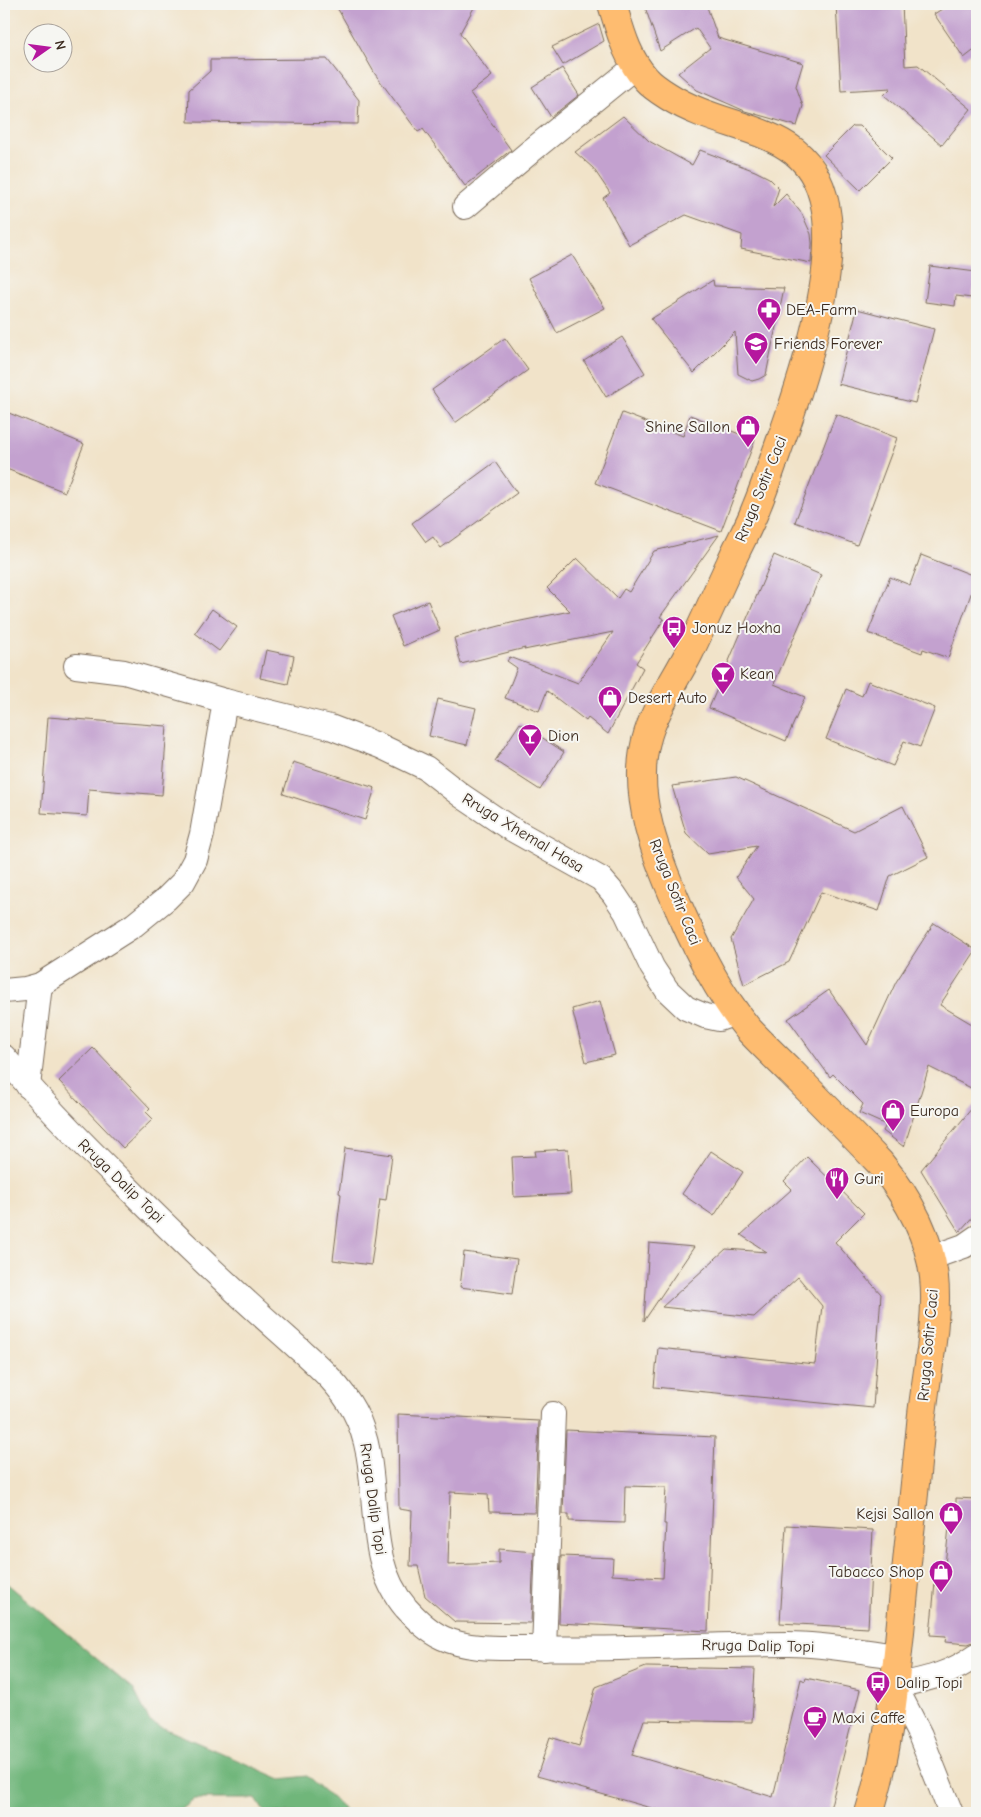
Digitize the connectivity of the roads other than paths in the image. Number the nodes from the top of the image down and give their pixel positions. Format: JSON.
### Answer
{"nodes":[{"id":1,"x":612,"y":4,"type":"edge"},
{"id":2,"x":636,"y":66,"type":"junction"},
{"id":3,"x":465,"y":208,"type":"dead end"},
{"id":4,"x":76,"y":666,"type":"dead end"},
{"id":5,"x":225,"y":701,"type":"junction"},
{"id":6,"x":40,"y":985,"type":"junction"},
{"id":7,"x":4,"y":991,"type":"edge"},
{"id":8,"x":736,"y":1013,"type":"junction"},
{"id":9,"x":4,"y":1057,"type":"edge"},
{"id":10,"x":28,"y":1086,"type":"junction"},
{"id":11,"x":977,"y":1237,"type":"edge"},
{"id":12,"x":930,"y":1258,"type":"junction"},
{"id":13,"x":553,"y":1414,"type":"dead end"},
{"id":14,"x":544,"y":1649,"type":"junction"},
{"id":15,"x":977,"y":1655,"type":"edge"},
{"id":16,"x":898,"y":1656,"type":"junction"},
{"id":17,"x":894,"y":1686,"type":"junction"},
{"id":18,"x":869,"y":1813,"type":"edge"},
{"id":19,"x":951,"y":1813,"type":"edge"}],
"edges":[{"from":1,"to":2,"type":"main road","name":"Rruga Sotir Caci"},
{"from":2,"to":3,"type":"street"},
{"from":2,"to":8,"type":"main road","name":"Rruga Sotir Caci"},
{"from":4,"to":5,"type":"street","name":"Rruga Xhemal Hasa"},
{"from":5,"to":6,"type":"street"},
{"from":5,"to":8,"type":"street","name":"Rruga Xhemal Hasa"},
{"from":6,"to":7,"type":"street"},
{"from":6,"to":10,"type":"street"},
{"from":8,"to":12,"type":"main road","name":"Rruga Sotir Caci"},
{"from":9,"to":10,"type":"street","name":"Rruga Dalip Topi"},
{"from":10,"to":14,"type":"street","name":"Rruga Dalip Topi"},
{"from":11,"to":12,"type":"street"},
{"from":12,"to":16,"type":"main road","name":"Rruga Sotir Caci"},
{"from":13,"to":14,"type":"street"},
{"from":14,"to":16,"type":"street","name":"Rruga Dalip Topi"},
{"from":15,"to":17,"type":"street"},
{"from":16,"to":17,"type":"main road","name":"Rruga Sotir Caci"},
{"from":17,"to":18,"type":"main road","name":"Rruga Sotir Caci"},
{"from":17,"to":19,"type":"street"}]}
